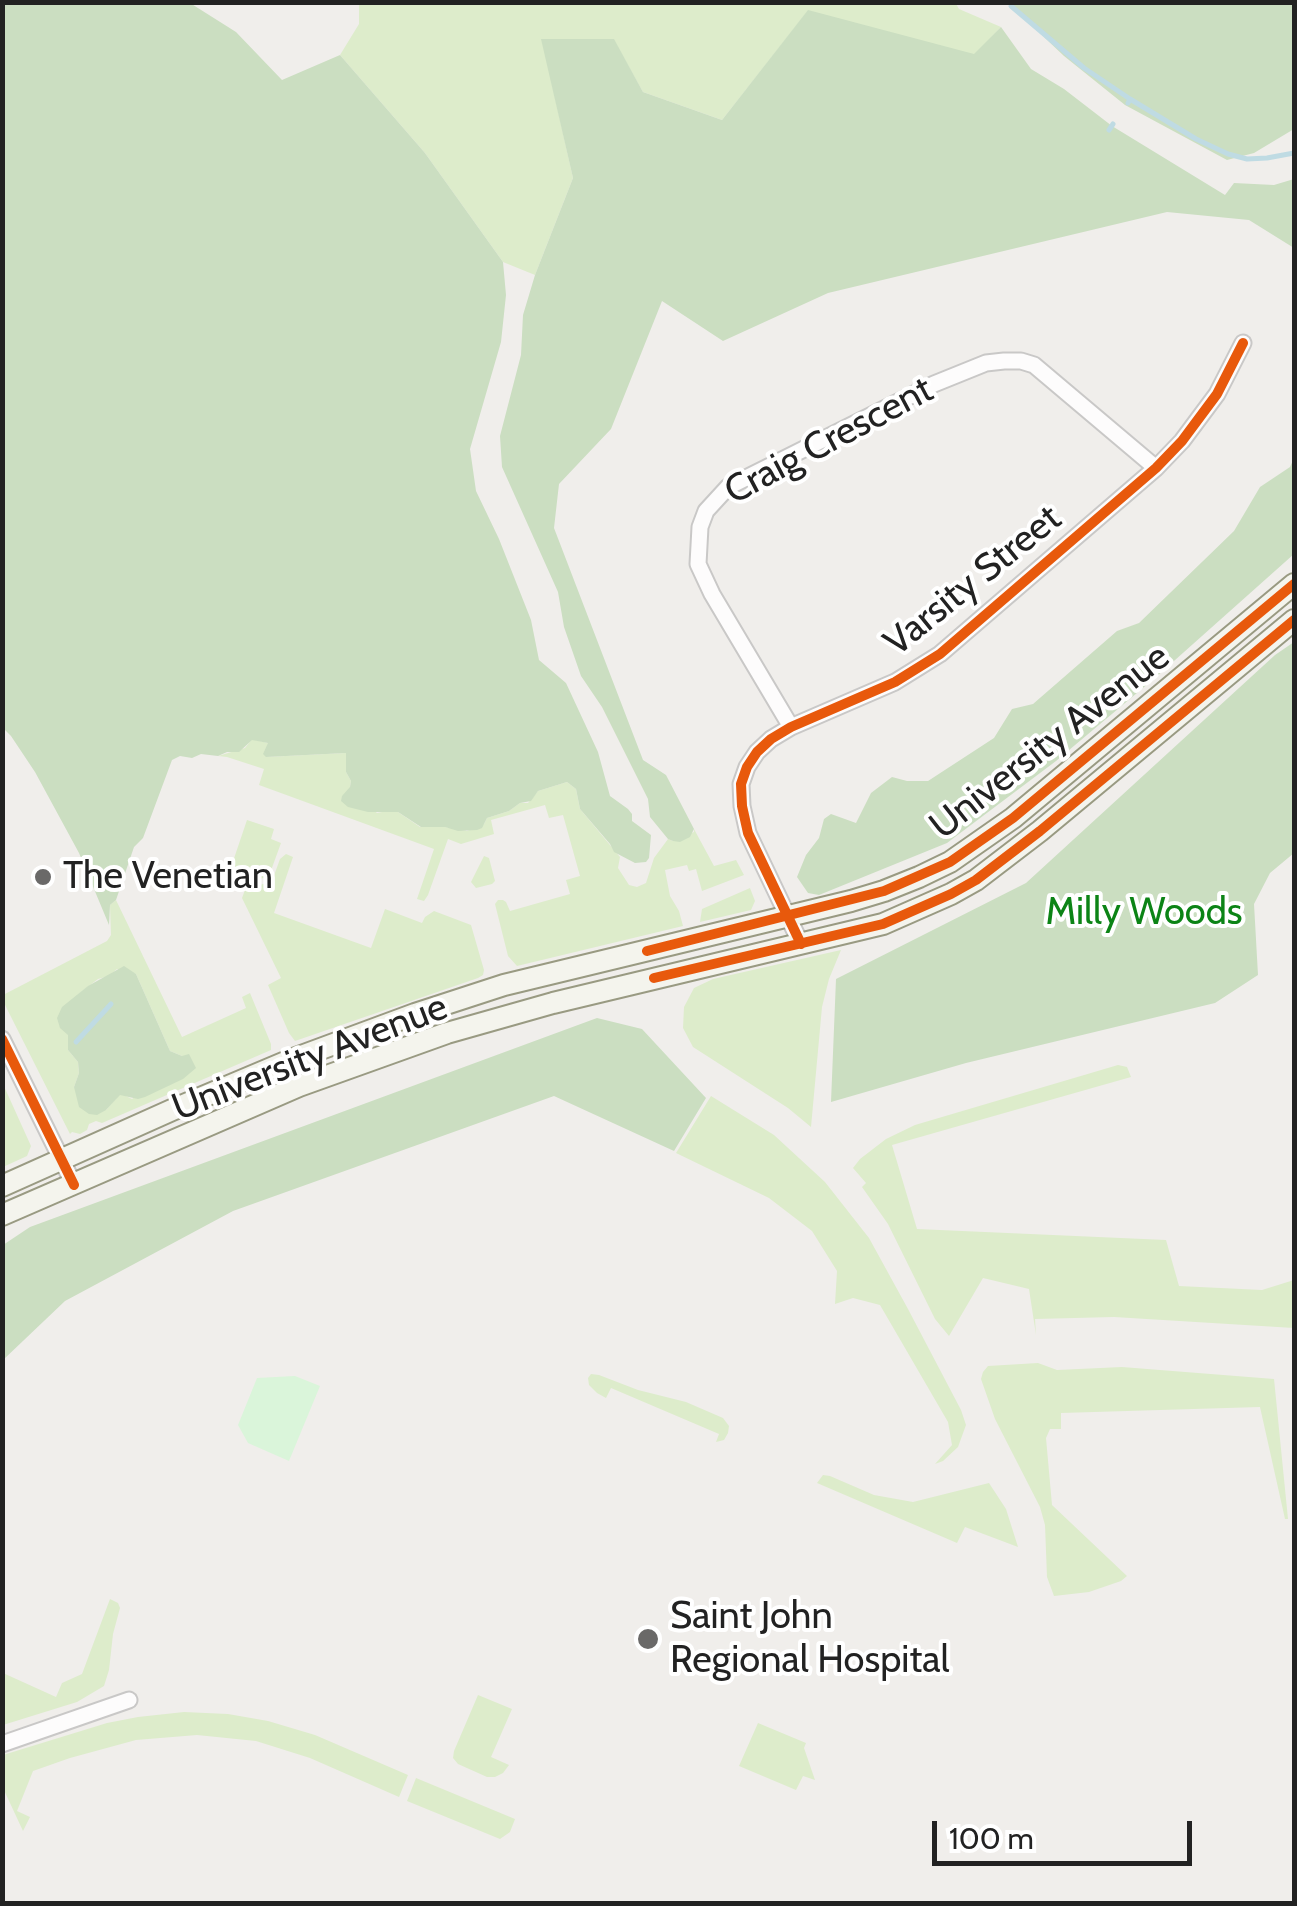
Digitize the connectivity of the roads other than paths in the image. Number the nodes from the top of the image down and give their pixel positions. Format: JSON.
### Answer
{"nodes":[{"id":1,"x":1243,"y":343,"type":"dead end"},
{"id":2,"x":1156,"y":468,"type":"junction"},
{"id":3,"x":1294,"y":584,"type":"edge"},
{"id":4,"x":1294,"y":620,"type":"edge"},
{"id":5,"x":791,"y":728,"type":"junction"},
{"id":6,"x":788,"y":916,"type":"junction"},
{"id":7,"x":800,"y":944,"type":"junction"},
{"id":8,"x":2,"y":1039,"type":"edge"},
{"id":9,"x":62,"y":1159,"type":"junction"},
{"id":10,"x":74,"y":1185,"type":"junction"},
{"id":11,"x":2,"y":1186,"type":"edge"},
{"id":12,"x":2,"y":1215,"type":"edge"},
{"id":13,"x":129,"y":1700,"type":"dead end"},
{"id":14,"x":2,"y":1744,"type":"edge"}],
"edges":[{"from":1,"to":2,"type":"street","name":"Varsity Street"},
{"from":2,"to":5,"type":"street","name":"Varsity Street"},
{"from":2,"to":5,"type":"street","name":"Craig Crescent"},
{"from":3,"to":6,"type":"main road","name":"University Avenue"},
{"from":4,"to":7,"type":"main road","name":"University Avenue"},
{"from":5,"to":6,"type":"street","name":"Varsity Street"},
{"from":6,"to":7,"type":"street","name":"Varsity Street"},
{"from":6,"to":9,"type":"main road","name":"University Avenue"},
{"from":7,"to":10,"type":"main road","name":"University Avenue"},
{"from":8,"to":9,"type":"street"},
{"from":9,"to":10,"type":"street"},
{"from":9,"to":11,"type":"main road","name":"University Avenue"},
{"from":10,"to":12,"type":"main road","name":"University Avenue"},
{"from":13,"to":14,"type":"street"}]}
